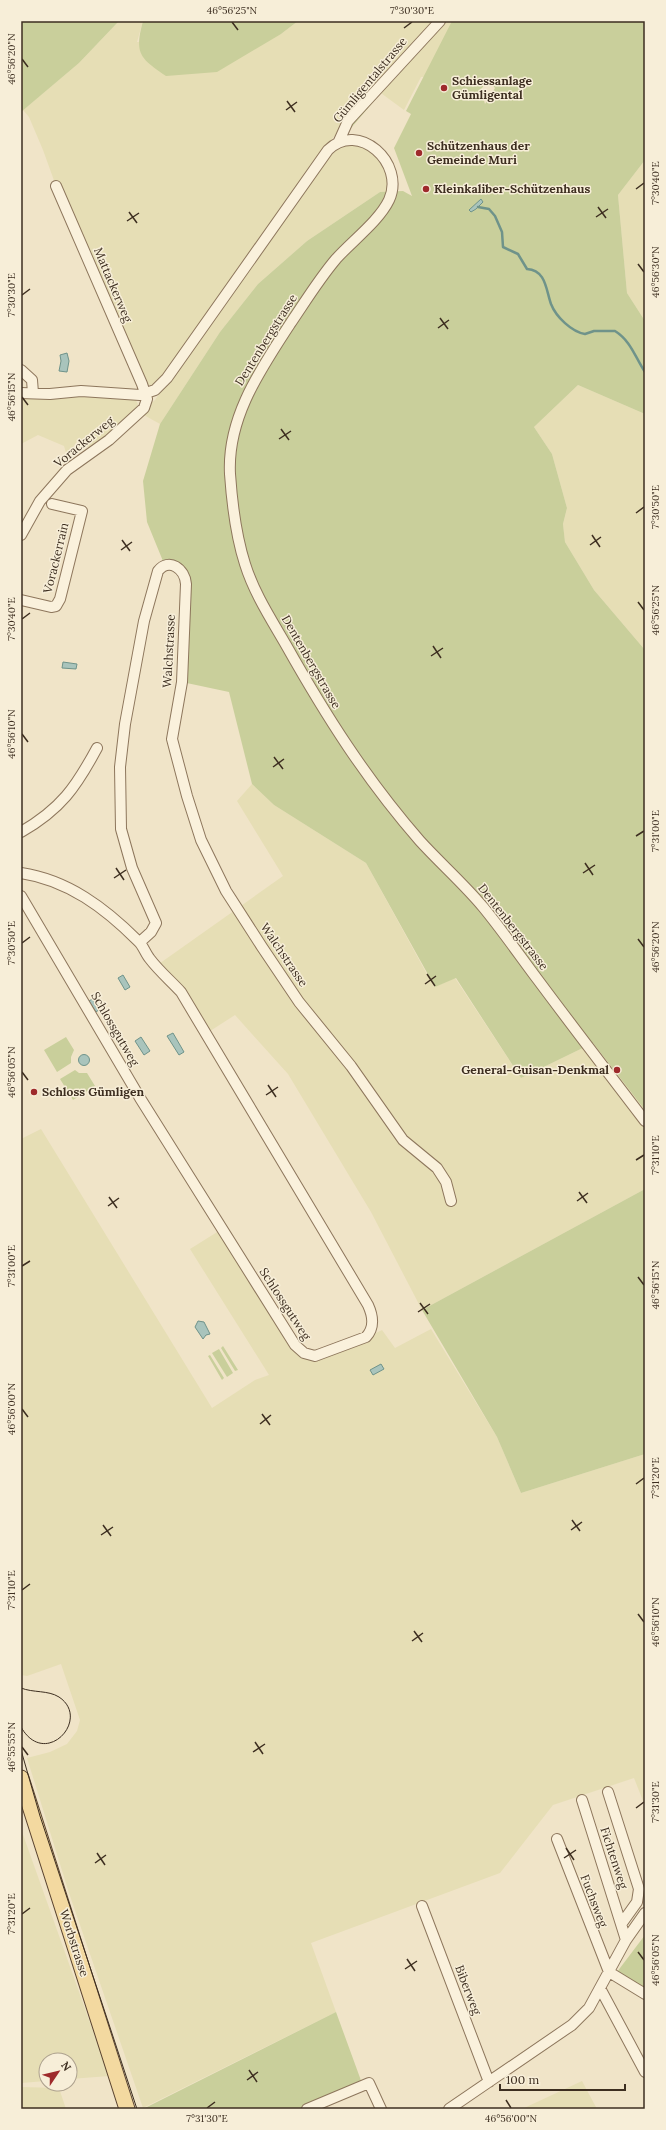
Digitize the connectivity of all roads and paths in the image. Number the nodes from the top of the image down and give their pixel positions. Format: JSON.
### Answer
{"nodes":[{"id":1,"x":440,"y":21,"type":"edge"},
{"id":2,"x":339,"y":140,"type":"junction"},
{"id":3,"x":56,"y":186,"type":"dead end"},
{"id":4,"x":21,"y":370,"type":"edge"},
{"id":5,"x":21,"y":393,"type":"edge"},
{"id":6,"x":33,"y":393,"type":"junction"},
{"id":7,"x":145,"y":394,"type":"junction"},
{"id":8,"x":52,"y":504,"type":"dead end"},
{"id":9,"x":22,"y":532,"type":"edge"},
{"id":10,"x":21,"y":600,"type":"edge"},
{"id":11,"x":97,"y":748,"type":"dead end"},
{"id":12,"x":21,"y":832,"type":"edge"},
{"id":13,"x":21,"y":873,"type":"edge"},
{"id":14,"x":21,"y":896,"type":"edge"},
{"id":15,"x":140,"y":942,"type":"junction"},
{"id":16,"x":645,"y":1121,"type":"edge"},
{"id":17,"x":451,"y":1201,"type":"dead end"},
{"id":18,"x":21,"y":1778,"type":"edge"},
{"id":19,"x":608,"y":1792,"type":"dead end"},
{"id":20,"x":582,"y":1800,"type":"dead end"},
{"id":21,"x":557,"y":1840,"type":"dead end"},
{"id":22,"x":422,"y":1906,"type":"dead end"},
{"id":23,"x":645,"y":1913,"type":"edge"},
{"id":24,"x":622,"y":1923,"type":"junction"},
{"id":25,"x":626,"y":1940,"type":"junction"},
{"id":26,"x":609,"y":1972,"type":"junction"},
{"id":27,"x":600,"y":1988,"type":"junction"},
{"id":28,"x":645,"y":1994,"type":"edge"},
{"id":29,"x":645,"y":2072,"type":"edge"},
{"id":30,"x":489,"y":2082,"type":"junction"},
{"id":31,"x":128,"y":2109,"type":"edge"},
{"id":32,"x":308,"y":2109,"type":"edge"},
{"id":33,"x":381,"y":2109,"type":"edge"},
{"id":34,"x":449,"y":2109,"type":"edge"}],
"edges":[{"from":1,"to":2,"type":"street","name":"Gümligentalstrasse"},
{"from":2,"to":7,"type":"street"},
{"from":2,"to":16,"type":"street","name":"Dentenbergstrasse"},
{"from":3,"to":7,"type":"street","name":"Mattackerweg"},
{"from":4,"to":6,"type":"street"},
{"from":5,"to":6,"type":"street"},
{"from":6,"to":7,"type":"street"},
{"from":7,"to":9,"type":"street","name":"Vorackerweg"},
{"from":8,"to":10,"type":"street","name":"Vorackerrain"},
{"from":11,"to":12,"type":"street"},
{"from":13,"to":15,"type":"street"},
{"from":14,"to":15,"type":"street","name":"Schlossgutweg"},
{"from":15,"to":17,"type":"street","name":"Walchstrasse"},
{"from":18,"to":31,"type":"main road","name":"Worbstrasse"},
{"from":19,"to":24,"type":"street","name":"Fichtenweg"},
{"from":20,"to":24,"type":"street","name":"Fichtenweg"},
{"from":21,"to":26,"type":"street","name":"Fuchsweg"},
{"from":22,"to":30,"type":"street","name":"Biberweg"},
{"from":23,"to":25,"type":"street"},
{"from":24,"to":25,"type":"street","name":"Fichtenweg"},
{"from":25,"to":26,"type":"street"},
{"from":26,"to":27,"type":"street"},
{"from":26,"to":28,"type":"street"},
{"from":27,"to":29,"type":"street"},
{"from":27,"to":30,"type":"street"},
{"from":30,"to":34,"type":"street"},
{"from":32,"to":33,"type":"street"}]}
